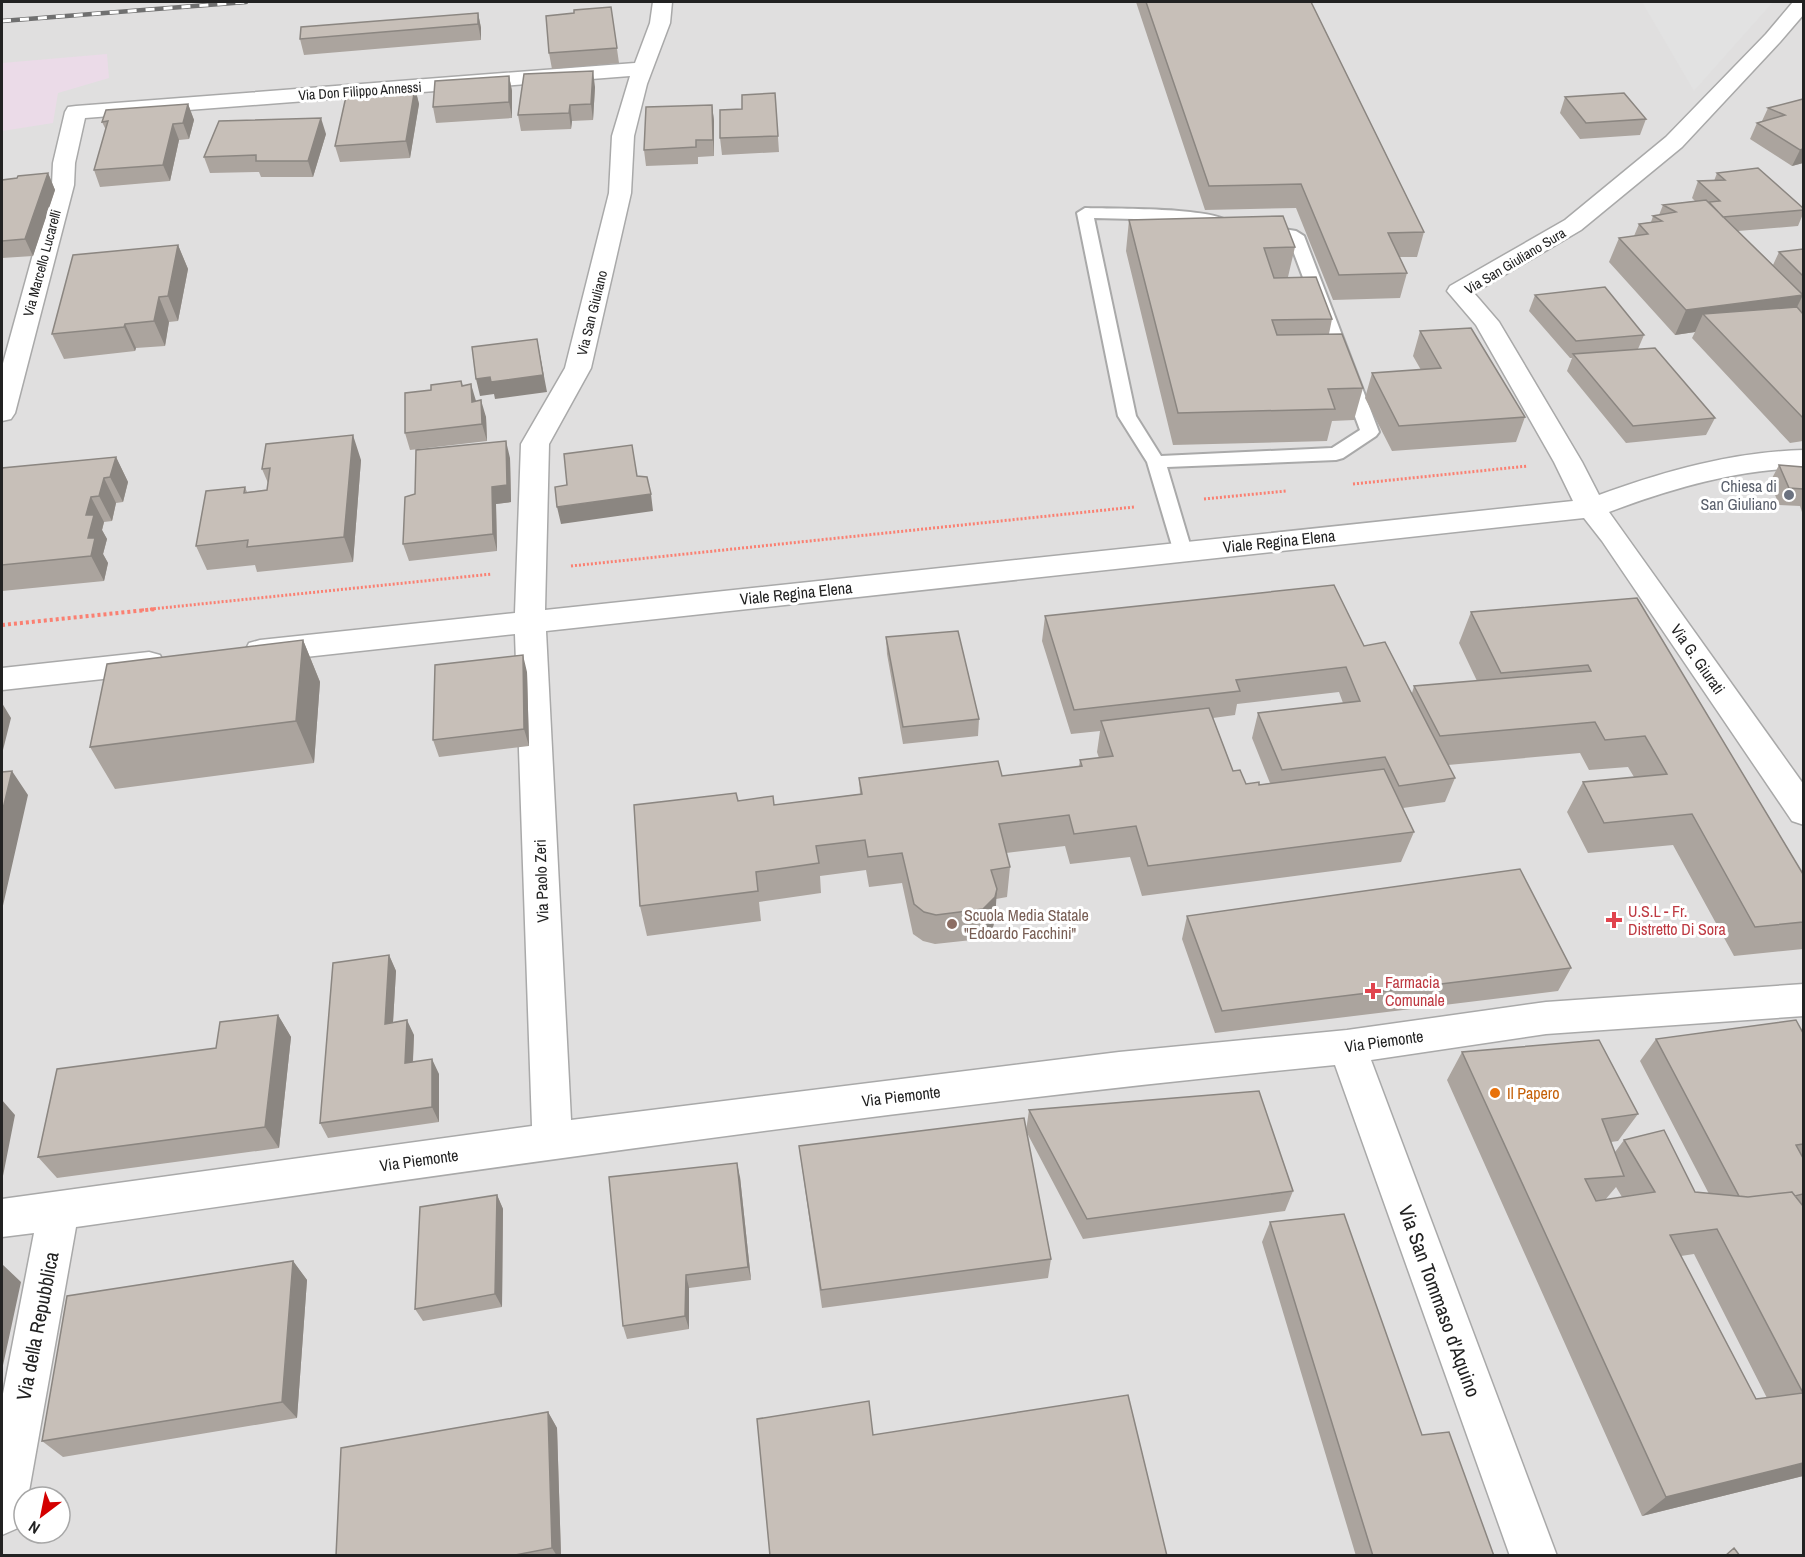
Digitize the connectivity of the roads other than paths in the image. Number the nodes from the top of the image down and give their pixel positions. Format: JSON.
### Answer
{"nodes":[{"id":1,"x":663,"y":2,"type":"edge"},
{"id":2,"x":1803,"y":2,"type":"edge"},
{"id":3,"x":643,"y":69,"type":"junction"},
{"id":4,"x":76,"y":112,"type":"joint"},
{"id":5,"x":2,"y":413,"type":"edge"},
{"id":6,"x":1803,"y":459,"type":"edge"},
{"id":7,"x":1156,"y":462,"type":"junction"},
{"id":8,"x":1591,"y":508,"type":"junction"},
{"id":9,"x":1182,"y":551,"type":"junction"},
{"id":10,"x":530,"y":621,"type":"junction"},
{"id":11,"x":237,"y":653,"type":"edge"},
{"id":12,"x":178,"y":660,"type":"edge"},
{"id":13,"x":2,"y":679,"type":"edge"},
{"id":14,"x":1803,"y":812,"type":"edge"},
{"id":15,"x":1803,"y":1000,"type":"edge"},
{"id":16,"x":1347,"y":1047,"type":"junction"},
{"id":17,"x":552,"y":1141,"type":"junction"},
{"id":18,"x":59,"y":1211,"type":"junction"},
{"id":19,"x":2,"y":1218,"type":"edge"},
{"id":20,"x":2,"y":1512,"type":"edge"},
{"id":21,"x":1534,"y":1556,"type":"edge"}],
"edges":[{"from":1,"to":3,"type":"street","name":"Via San Giuliano"},
{"from":2,"to":8,"type":"street","name":"Via San Giuliano Sura"},
{"from":3,"to":4,"type":"street","name":"Via Don Filippo Annessi"},
{"from":3,"to":10,"type":"street","name":"Via San Giuliano"},
{"from":4,"to":5,"type":"street","name":"Via Marcello Lucarelli"},
{"from":6,"to":8,"type":"street"},
{"from":7,"to":7,"type":"lane"},
{"from":7,"to":9,"type":"lane"},
{"from":8,"to":9,"type":"street","name":"Viale Regina Elena"},
{"from":8,"to":14,"type":"street","name":"Via G. Giurati"},
{"from":9,"to":10,"type":"street","name":"Viale Regina Elena"},
{"from":10,"to":11,"type":"street","name":"Viale Regina Elena"},
{"from":10,"to":17,"type":"street","name":"Via Paolo Zeri"},
{"from":12,"to":13,"type":"street"},
{"from":15,"to":16,"type":"street","name":"Via Piemonte"},
{"from":16,"to":17,"type":"street","name":"Via Piemonte"},
{"from":16,"to":21,"type":"street","name":"Via San Tommaso d'Aquino"},
{"from":17,"to":18,"type":"street","name":"Via Piemonte"},
{"from":18,"to":19,"type":"street","name":"Via Piemonte"},
{"from":18,"to":20,"type":"street","name":"Via della Repubblica"}]}
